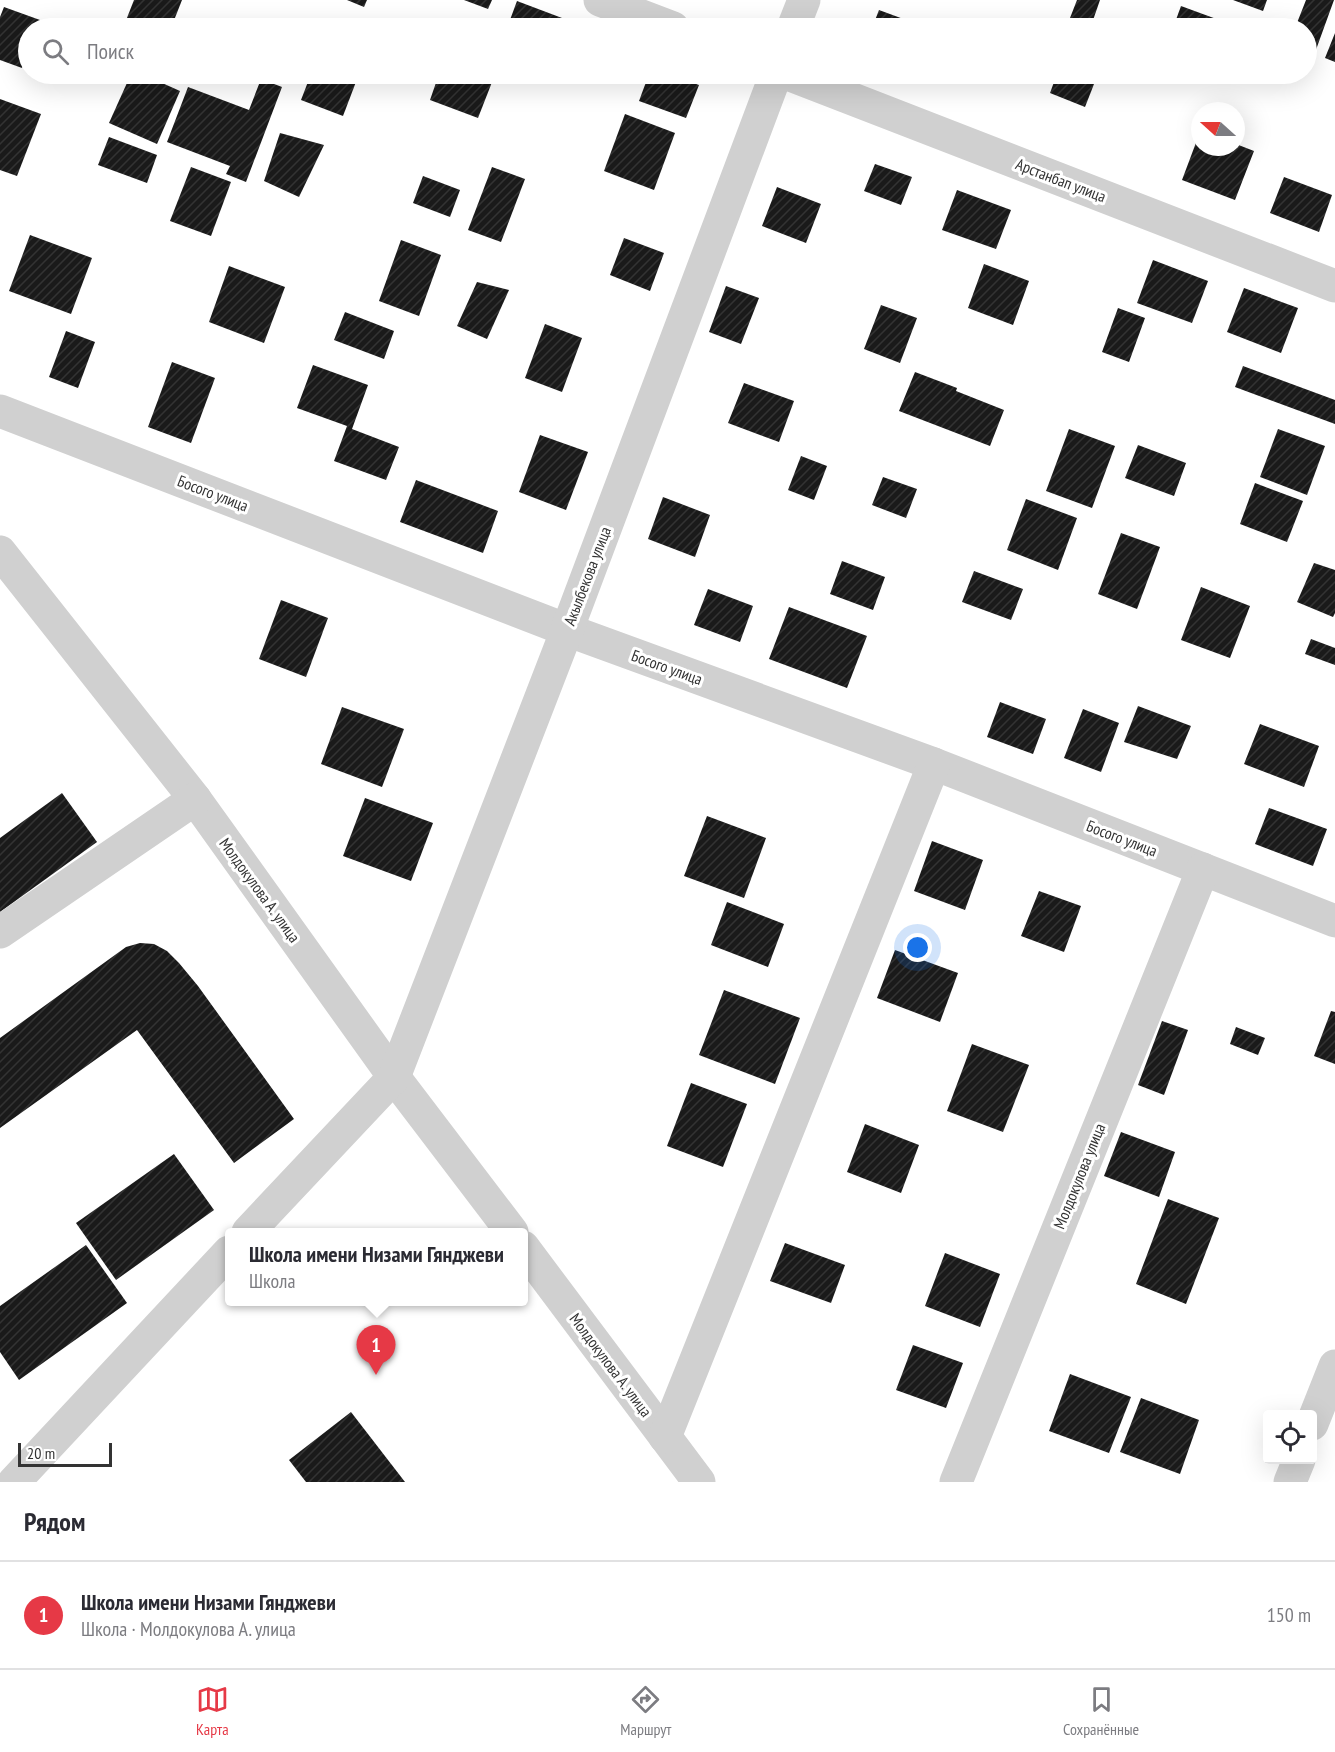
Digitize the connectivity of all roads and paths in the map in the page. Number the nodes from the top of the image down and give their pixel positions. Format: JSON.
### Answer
{"nodes":[{"id":1,"x":600,"y":0,"type":"edge"},
{"id":2,"x":804,"y":0,"type":"edge"},
{"id":3,"x":647,"y":18,"type":"edge"},
{"id":4,"x":798,"y":18,"type":"edge"},
{"id":5,"x":772,"y":84,"type":"edge"},
{"id":6,"x":814,"y":84,"type":"edge"},
{"id":7,"x":1335,"y":286,"type":"edge"},
{"id":8,"x":0,"y":411,"type":"edge"},
{"id":9,"x":0,"y":552,"type":"edge"},
{"id":10,"x":567,"y":630,"type":"junction"},
{"id":11,"x":934,"y":764,"type":"junction"},
{"id":12,"x":195,"y":799,"type":"junction"},
{"id":13,"x":1203,"y":869,"type":"junction"},
{"id":14,"x":1335,"y":921,"type":"edge"},
{"id":15,"x":0,"y":932,"type":"edge"},
{"id":16,"x":394,"y":1077,"type":"junction"},
{"id":17,"x":253,"y":1228,"type":"edge"},
{"id":18,"x":508,"y":1228,"type":"edge"},
{"id":19,"x":528,"y":1254,"type":"edge"},
{"id":20,"x":225,"y":1256,"type":"edge"},
{"id":21,"x":1335,"y":1366,"type":"edge"},
{"id":22,"x":1317,"y":1411,"type":"edge"},
{"id":23,"x":665,"y":1437,"type":"junction"},
{"id":24,"x":1297,"y":1464,"type":"edge"},
{"id":25,"x":14,"y":1482,"type":"edge"},
{"id":26,"x":699,"y":1482,"type":"edge"},
{"id":27,"x":956,"y":1482,"type":"edge"},
{"id":28,"x":1290,"y":1482,"type":"edge"}],
"edges":[{"from":1,"to":3,"type":"street"},
{"from":2,"to":4,"type":"street"},
{"from":5,"to":10,"type":"street","name":"Акылбекова улица"},
{"from":6,"to":7,"type":"street","name":"Арстанбап улица"},
{"from":8,"to":10,"type":"street","name":"Босого улица"},
{"from":9,"to":12,"type":"street","name":"Молдокулова А. улица"},
{"from":10,"to":11,"type":"street","name":"Босого улица"},
{"from":10,"to":16,"type":"street","name":"Акылбекова улица"},
{"from":11,"to":13,"type":"street","name":"Босого улица"},
{"from":11,"to":23,"type":"street"},
{"from":12,"to":15,"type":"street"},
{"from":12,"to":16,"type":"street","name":"Молдокулова А. улица"},
{"from":13,"to":14,"type":"street","name":"Босого улица"},
{"from":13,"to":27,"type":"street","name":"Молдокулова улица"},
{"from":16,"to":17,"type":"street"},
{"from":16,"to":18,"type":"street","name":"Молдокулова А. улица"},
{"from":19,"to":23,"type":"street","name":"Молдокулова А. улица"},
{"from":20,"to":25,"type":"street"},
{"from":21,"to":22,"type":"street"},
{"from":23,"to":26,"type":"street","name":"Молдокулова А. улица"},
{"from":24,"to":28,"type":"street"}]}
